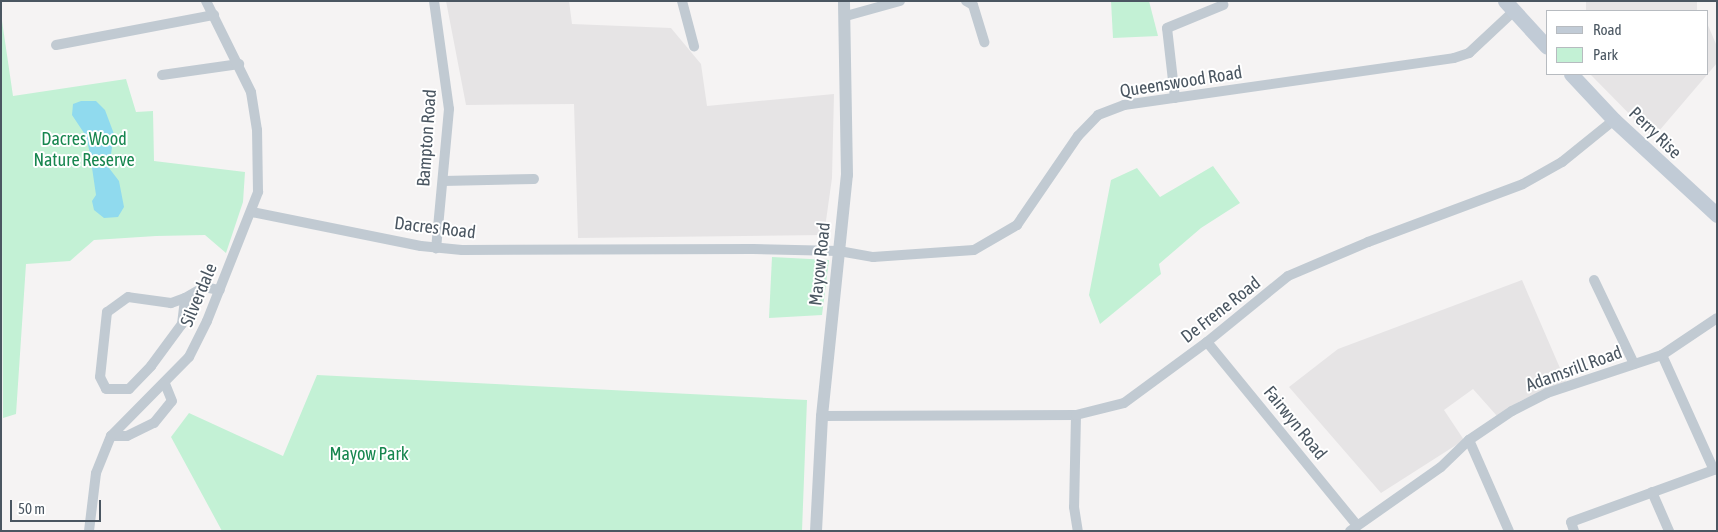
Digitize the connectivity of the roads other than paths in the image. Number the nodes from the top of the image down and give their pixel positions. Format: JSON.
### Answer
{"nodes":[{"id":1,"x":206,"y":1,"type":"edge"},
{"id":2,"x":434,"y":1,"type":"edge"},
{"id":3,"x":682,"y":1,"type":"edge"},
{"id":4,"x":844,"y":1,"type":"edge"},
{"id":5,"x":900,"y":1,"type":"edge"},
{"id":6,"x":966,"y":1,"type":"edge"},
{"id":7,"x":1223,"y":6,"type":"dead end"},
{"id":8,"x":1510,"y":6,"type":"edge"},
{"id":9,"x":214,"y":15,"type":"junction"},
{"id":10,"x":846,"y":16,"type":"junction"},
{"id":11,"x":984,"y":42,"type":"dead end"},
{"id":12,"x":56,"y":45,"type":"dead end"},
{"id":13,"x":694,"y":46,"type":"dead end"},
{"id":14,"x":1546,"y":46,"type":"edge"},
{"id":15,"x":239,"y":64,"type":"junction"},
{"id":16,"x":162,"y":75,"type":"dead end"},
{"id":17,"x":1572,"y":75,"type":"edge"},
{"id":18,"x":1175,"y":98,"type":"junction"},
{"id":19,"x":1614,"y":120,"type":"junction"},
{"id":20,"x":534,"y":180,"type":"dead end"},
{"id":21,"x":443,"y":181,"type":"junction"},
{"id":22,"x":252,"y":212,"type":"junction"},
{"id":23,"x":1717,"y":215,"type":"edge"},
{"id":24,"x":436,"y":248,"type":"junction"},
{"id":25,"x":839,"y":252,"type":"junction"},
{"id":26,"x":1594,"y":280,"type":"dead end"},
{"id":27,"x":220,"y":290,"type":"junction"},
{"id":28,"x":185,"y":298,"type":"junction"},
{"id":29,"x":1717,"y":318,"type":"edge"},
{"id":30,"x":1207,"y":342,"type":"junction"},
{"id":31,"x":1662,"y":355,"type":"junction"},
{"id":32,"x":1634,"y":364,"type":"junction"},
{"id":33,"x":165,"y":384,"type":"junction"},
{"id":34,"x":1076,"y":414,"type":"junction"},
{"id":35,"x":822,"y":416,"type":"junction"},
{"id":36,"x":111,"y":436,"type":"junction"},
{"id":37,"x":1469,"y":440,"type":"junction"},
{"id":38,"x":1715,"y":469,"type":"edge"},
{"id":39,"x":1652,"y":492,"type":"junction"},
{"id":40,"x":1353,"y":528,"type":"edge"},
{"id":41,"x":89,"y":531,"type":"edge"},
{"id":42,"x":816,"y":531,"type":"edge"},
{"id":43,"x":1078,"y":531,"type":"edge"},
{"id":44,"x":1509,"y":531,"type":"edge"},
{"id":45,"x":1574,"y":531,"type":"edge"},
{"id":46,"x":1670,"y":531,"type":"edge"}],
"edges":[{"from":1,"to":9,"type":"street"},
{"from":2,"to":21,"type":"street","name":"Bampton Road"},
{"from":3,"to":13,"type":"street"},
{"from":4,"to":10,"type":"street","name":"Mayow Road"},
{"from":5,"to":10,"type":"street"},
{"from":6,"to":11,"type":"street"},
{"from":7,"to":18,"type":"street"},
{"from":8,"to":14,"type":"main road"},
{"from":8,"to":18,"type":"street","name":"Queenswood Road"},
{"from":9,"to":12,"type":"street"},
{"from":9,"to":15,"type":"street"},
{"from":10,"to":25,"type":"street","name":"Mayow Road"},
{"from":15,"to":16,"type":"street"},
{"from":15,"to":22,"type":"street"},
{"from":17,"to":19,"type":"main road","name":"Perry Rise"},
{"from":18,"to":25,"type":"street","name":"Queenswood Road"},
{"from":19,"to":23,"type":"main road","name":"Perry Rise"},
{"from":19,"to":30,"type":"street","name":"De Frene Road"},
{"from":20,"to":21,"type":"street"},
{"from":21,"to":24,"type":"street","name":"Bampton Road"},
{"from":22,"to":24,"type":"street","name":"Dacres Road"},
{"from":22,"to":27,"type":"street","name":"Silverdale"},
{"from":24,"to":25,"type":"street","name":"Dacres Road"},
{"from":25,"to":35,"type":"street","name":"Mayow Road"},
{"from":26,"to":32,"type":"street"},
{"from":27,"to":28,"type":"street"},
{"from":27,"to":33,"type":"street","name":"Silverdale"},
{"from":28,"to":28,"type":"street"},
{"from":29,"to":31,"type":"street","name":"Adamsrill Road"},
{"from":30,"to":34,"type":"street","name":"De Frene Road"},
{"from":30,"to":40,"type":"street","name":"Fairwyn Road"},
{"from":31,"to":32,"type":"street","name":"Adamsrill Road"},
{"from":31,"to":38,"type":"street"},
{"from":32,"to":37,"type":"street","name":"Adamsrill Road"},
{"from":33,"to":36,"type":"street","name":"Silverdale"},
{"from":33,"to":36,"type":"street"},
{"from":34,"to":35,"type":"street","name":"De Frene Road"},
{"from":34,"to":43,"type":"street"},
{"from":35,"to":42,"type":"street","name":"Mayow Road"},
{"from":36,"to":41,"type":"street","name":"Silverdale"},
{"from":37,"to":40,"type":"street","name":"Adamsrill Road"},
{"from":37,"to":44,"type":"street"},
{"from":38,"to":39,"type":"street"},
{"from":39,"to":45,"type":"street"},
{"from":39,"to":46,"type":"street"}]}
